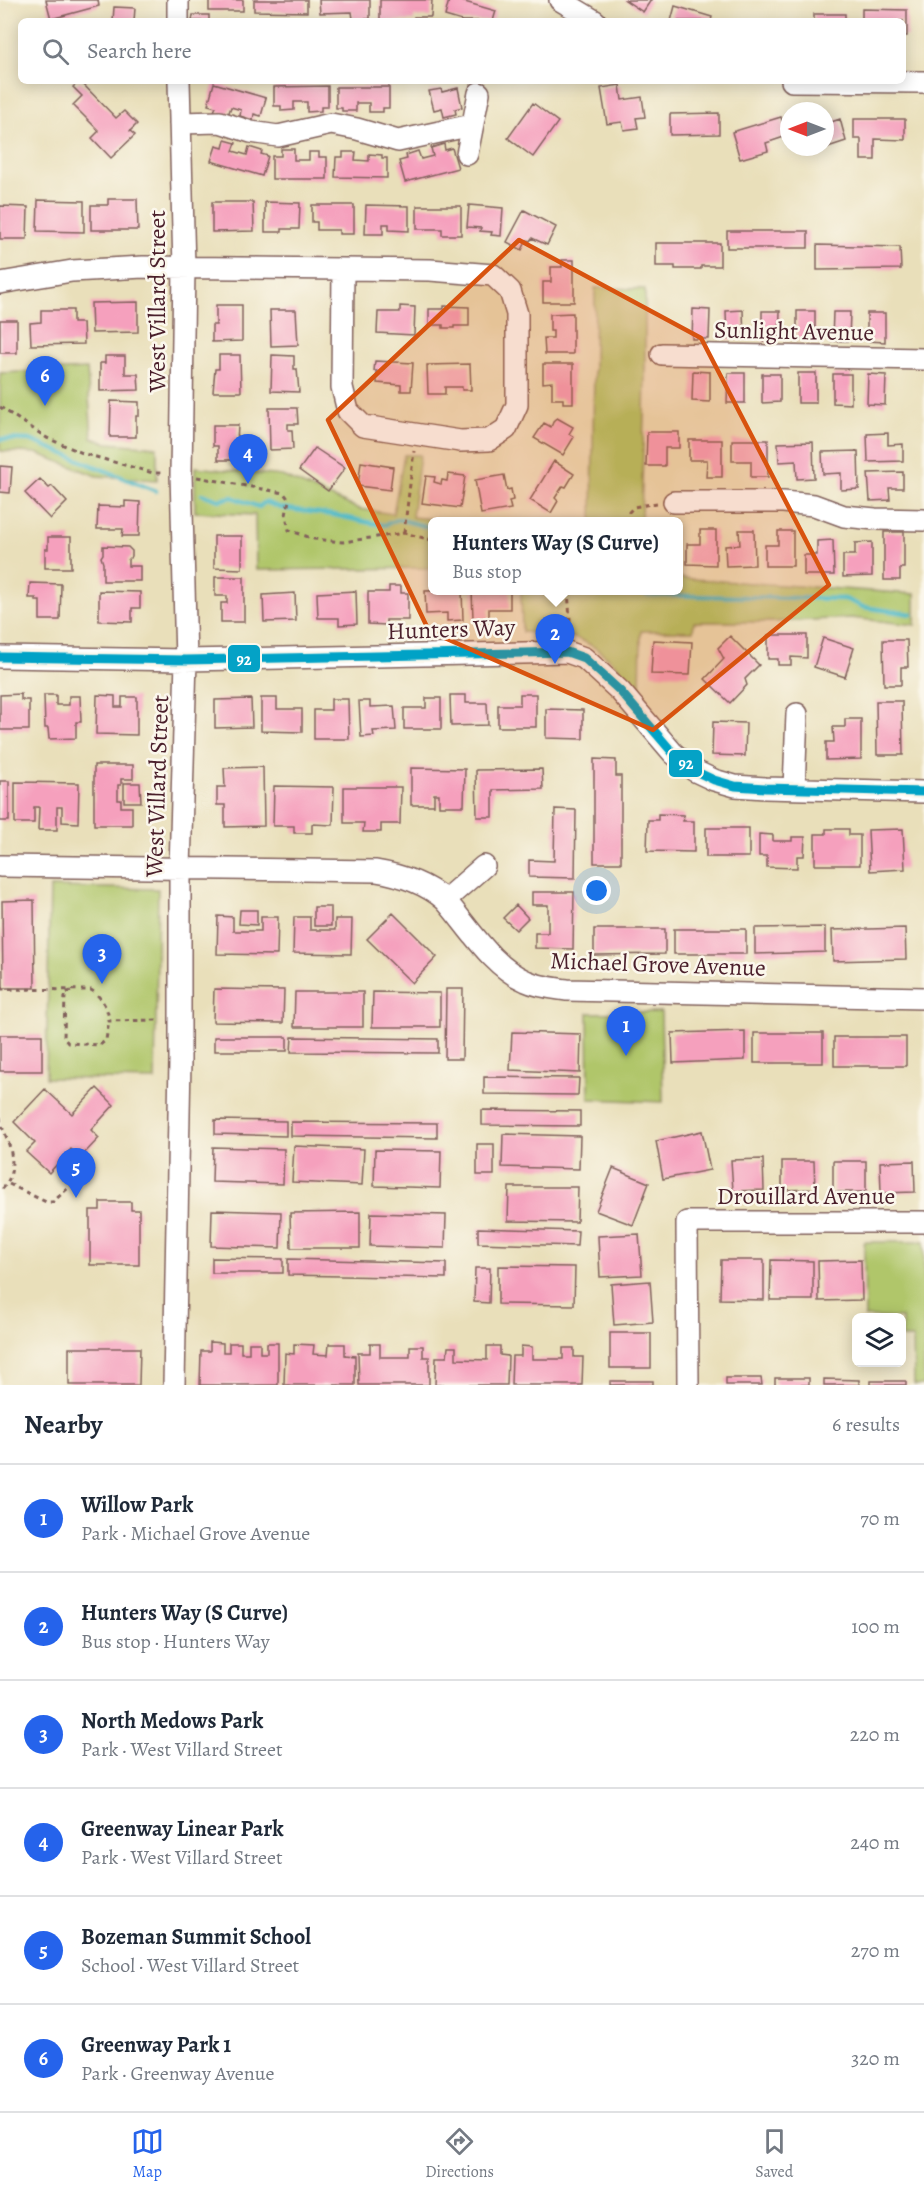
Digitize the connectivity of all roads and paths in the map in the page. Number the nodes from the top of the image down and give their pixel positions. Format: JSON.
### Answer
{"nodes":[{"id":1,"x":178,"y":0,"type":"edge"},
{"id":2,"x":560,"y":0,"type":"edge"},
{"id":3,"x":178,"y":18,"type":"edge"},
{"id":4,"x":590,"y":18,"type":"edge"},
{"id":5,"x":906,"y":82,"type":"edge"},
{"id":6,"x":924,"y":82,"type":"edge"},
{"id":7,"x":179,"y":84,"type":"edge"},
{"id":8,"x":479,"y":93,"type":"dead end"},
{"id":9,"x":180,"y":123,"type":"junction"},
{"id":10,"x":472,"y":125,"type":"junction"},
{"id":11,"x":467,"y":154,"type":"dead end"},
{"id":12,"x":184,"y":267,"type":"junction"},
{"id":13,"x":343,"y":269,"type":"junction"},
{"id":14,"x":0,"y":283,"type":"edge"},
{"id":15,"x":662,"y":354,"type":"dead end"},
{"id":16,"x":924,"y":359,"type":"edge"},
{"id":17,"x":0,"y":407,"type":"edge"},
{"id":18,"x":417,"y":434,"type":"junction"},
{"id":19,"x":181,"y":474,"type":"junction"},
{"id":20,"x":674,"y":502,"type":"joint"},
{"id":21,"x":629,"y":517,"type":"edge"},
{"id":22,"x":924,"y":520,"type":"edge"},
{"id":23,"x":404,"y":533,"type":"junction"},
{"id":24,"x":428,"y":539,"type":"edge"},
{"id":25,"x":568,"y":595,"type":"edge"},
{"id":26,"x":567,"y":652,"type":"junction"},
{"id":27,"x":0,"y":657,"type":"edge"},
{"id":28,"x":186,"y":660,"type":"junction"},
{"id":29,"x":797,"y":714,"type":"dead end"},
{"id":30,"x":794,"y":788,"type":"junction"},
{"id":31,"x":924,"y":792,"type":"edge"},
{"id":32,"x":0,"y":866,"type":"edge"},
{"id":33,"x":484,"y":866,"type":"dead end"},
{"id":34,"x":180,"y":869,"type":"junction"},
{"id":35,"x":445,"y":900,"type":"junction"},
{"id":36,"x":0,"y":989,"type":"edge"},
{"id":37,"x":72,"y":990,"type":"junction"},
{"id":38,"x":924,"y":998,"type":"edge"},
{"id":39,"x":158,"y":1020,"type":"dead end"},
{"id":40,"x":109,"y":1021,"type":"junction"},
{"id":41,"x":0,"y":1117,"type":"edge"},
{"id":42,"x":83,"y":1174,"type":"dead end"},
{"id":43,"x":9,"y":1184,"type":"junction"},
{"id":44,"x":0,"y":1191,"type":"edge"},
{"id":45,"x":924,"y":1222,"type":"edge"},
{"id":46,"x":174,"y":1385,"type":"edge"},
{"id":47,"x":688,"y":1385,"type":"edge"}],
"edges":[{"from":1,"to":3,"type":"street"},
{"from":2,"to":4,"type":"street"},
{"from":5,"to":6,"type":"street"},
{"from":7,"to":9,"type":"street","name":"West Villard Street"},
{"from":8,"to":10,"type":"street"},
{"from":9,"to":10,"type":"street"},
{"from":9,"to":12,"type":"street","name":"West Villard Street"},
{"from":10,"to":11,"type":"street"},
{"from":12,"to":13,"type":"street"},
{"from":12,"to":14,"type":"street"},
{"from":12,"to":19,"type":"street","name":"West Villard Street"},
{"from":13,"to":18,"type":"street"},
{"from":13,"to":18,"type":"street"},
{"from":15,"to":16,"type":"street","name":"Sunlight Avenue"},
{"from":17,"to":19,"type":"path"},
{"from":18,"to":23,"type":"path"},
{"from":19,"to":23,"type":"path"},
{"from":19,"to":28,"type":"street","name":"West Villard Street"},
{"from":20,"to":21,"type":"path"},
{"from":20,"to":22,"type":"street"},
{"from":23,"to":24,"type":"path"},
{"from":25,"to":26,"type":"path"},
{"from":26,"to":28,"type":"street","name":"Hunters Way"},
{"from":26,"to":30,"type":"street","name":"Hunters Way"},
{"from":27,"to":28,"type":"street","name":"Hunters Way"},
{"from":28,"to":34,"type":"street","name":"West Villard Street"},
{"from":29,"to":30,"type":"street"},
{"from":30,"to":31,"type":"street","name":"Hunters Way"},
{"from":32,"to":34,"type":"street","name":"Michael Grove Avenue"},
{"from":33,"to":35,"type":"street"},
{"from":34,"to":35,"type":"street","name":"Michael Grove Avenue"},
{"from":34,"to":46,"type":"street","name":"West Villard Street"},
{"from":35,"to":38,"type":"street","name":"Michael Grove Avenue"},
{"from":36,"to":37,"type":"path"},
{"from":37,"to":40,"type":"path"},
{"from":37,"to":40,"type":"path"},
{"from":39,"to":40,"type":"path"},
{"from":41,"to":43,"type":"path"},
{"from":42,"to":43,"type":"path"},
{"from":43,"to":44,"type":"path"},
{"from":45,"to":47,"type":"street","name":"Drouillard Avenue"}]}
